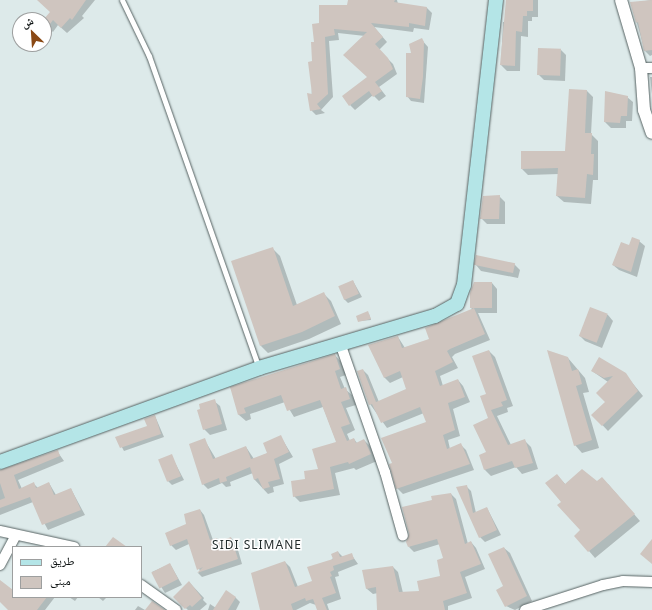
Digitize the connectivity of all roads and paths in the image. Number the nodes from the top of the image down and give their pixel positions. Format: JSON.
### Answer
{"nodes":[{"id":1,"x":122,"y":0,"type":"edge"},
{"id":2,"x":496,"y":0,"type":"edge"},
{"id":3,"x":622,"y":0,"type":"edge"},
{"id":4,"x":647,"y":68,"type":"edge"},
{"id":5,"x":652,"y":133,"type":"edge"},
{"id":6,"x":340,"y":343,"type":"junction"},
{"id":7,"x":259,"y":368,"type":"junction"},
{"id":8,"x":0,"y":462,"type":"edge"},
{"id":9,"x":0,"y":531,"type":"edge"},
{"id":10,"x":16,"y":534,"type":"junction"},
{"id":11,"x":403,"y":536,"type":"dead end"},
{"id":12,"x":70,"y":546,"type":"edge"},
{"id":13,"x":0,"y":565,"type":"edge"},
{"id":14,"x":652,"y":582,"type":"edge"},
{"id":15,"x":142,"y":586,"type":"edge"},
{"id":16,"x":176,"y":610,"type":"edge"},
{"id":17,"x":525,"y":610,"type":"edge"}],
"edges":[{"from":1,"to":7,"type":"lane"},
{"from":2,"to":6,"type":"main road"},
{"from":3,"to":4,"type":"street"},
{"from":4,"to":5,"type":"street"},
{"from":6,"to":7,"type":"main road"},
{"from":6,"to":11,"type":"street"},
{"from":7,"to":8,"type":"main road"},
{"from":9,"to":10,"type":"street"},
{"from":10,"to":12,"type":"street"},
{"from":10,"to":13,"type":"street"},
{"from":14,"to":17,"type":"street"},
{"from":15,"to":16,"type":"street"}]}
